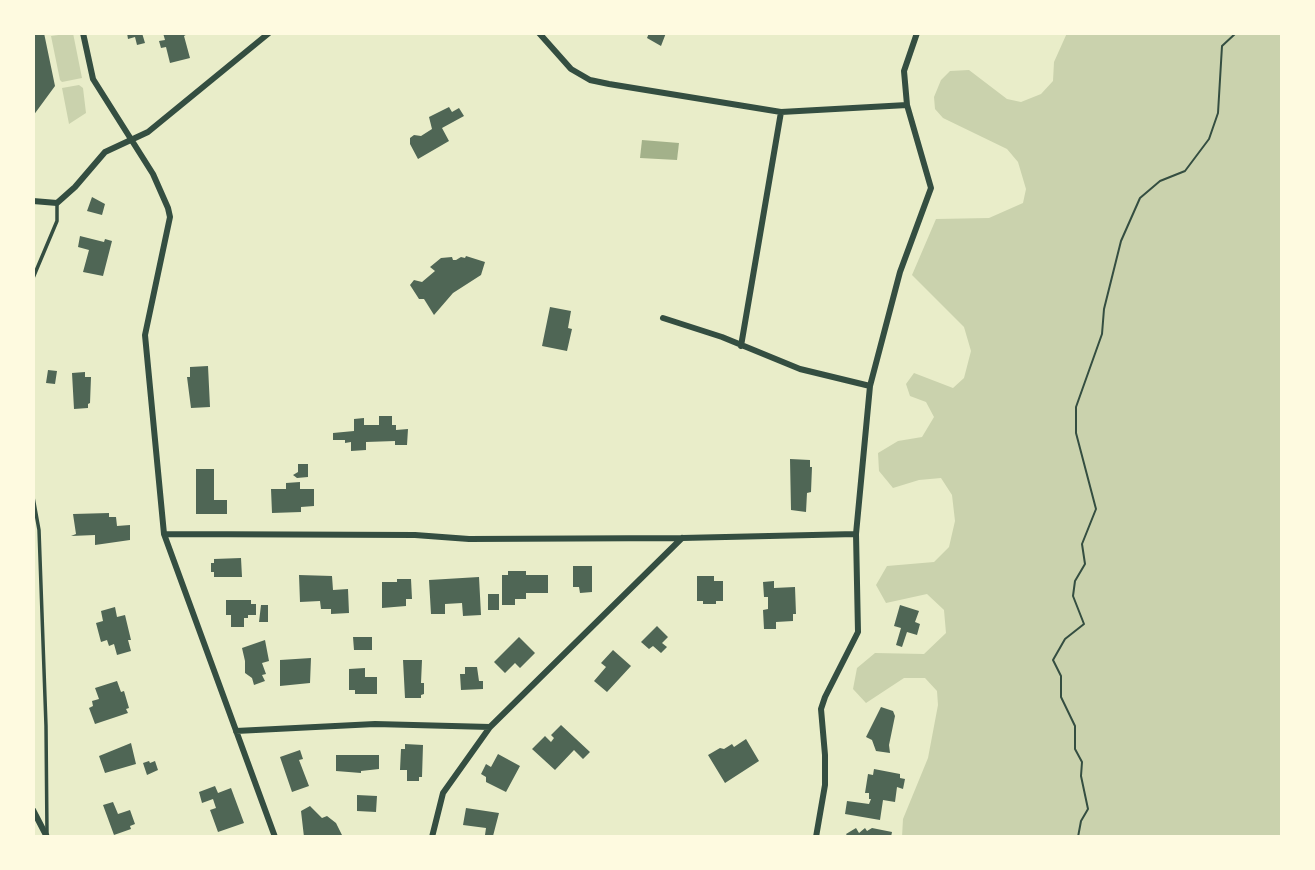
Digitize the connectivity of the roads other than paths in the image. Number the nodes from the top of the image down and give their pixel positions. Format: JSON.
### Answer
{"nodes":[{"id":1,"x":83,"y":33,"type":"edge"},
{"id":2,"x":269,"y":33,"type":"edge"},
{"id":3,"x":538,"y":33,"type":"edge"},
{"id":4,"x":917,"y":33,"type":"edge"},
{"id":5,"x":907,"y":105,"type":"junction"},
{"id":6,"x":781,"y":111,"type":"junction"},
{"id":7,"x":130,"y":140,"type":"junction"},
{"id":8,"x":33,"y":201,"type":"edge"},
{"id":9,"x":57,"y":203,"type":"junction"},
{"id":10,"x":33,"y":278,"type":"edge"},
{"id":11,"x":663,"y":318,"type":"dead end"},
{"id":12,"x":741,"y":345,"type":"junction"},
{"id":13,"x":870,"y":386,"type":"junction"},
{"id":14,"x":33,"y":497,"type":"edge"},
{"id":15,"x":164,"y":534,"type":"junction"},
{"id":16,"x":856,"y":534,"type":"junction"},
{"id":17,"x":682,"y":538,"type":"junction"},
{"id":18,"x":490,"y":727,"type":"junction"},
{"id":19,"x":236,"y":731,"type":"junction"},
{"id":20,"x":33,"y":810,"type":"edge"},
{"id":21,"x":47,"y":837,"type":"edge"},
{"id":22,"x":275,"y":837,"type":"edge"},
{"id":23,"x":432,"y":837,"type":"edge"},
{"id":24,"x":816,"y":837,"type":"edge"}],
"edges":[{"from":1,"to":7,"type":"street"},
{"from":2,"to":7,"type":"street"},
{"from":3,"to":6,"type":"street"},
{"from":4,"to":5,"type":"street"},
{"from":5,"to":6,"type":"street"},
{"from":5,"to":13,"type":"street"},
{"from":6,"to":12,"type":"street"},
{"from":7,"to":9,"type":"street"},
{"from":7,"to":15,"type":"street"},
{"from":8,"to":9,"type":"street"},
{"from":9,"to":10,"type":"lane"},
{"from":11,"to":12,"type":"street"},
{"from":12,"to":13,"type":"street"},
{"from":13,"to":16,"type":"street"},
{"from":14,"to":21,"type":"lane"},
{"from":15,"to":17,"type":"street"},
{"from":15,"to":19,"type":"street"},
{"from":16,"to":17,"type":"street"},
{"from":16,"to":24,"type":"street"},
{"from":17,"to":18,"type":"street"},
{"from":18,"to":19,"type":"street"},
{"from":18,"to":23,"type":"street"},
{"from":19,"to":22,"type":"street"},
{"from":20,"to":21,"type":"street"}]}
